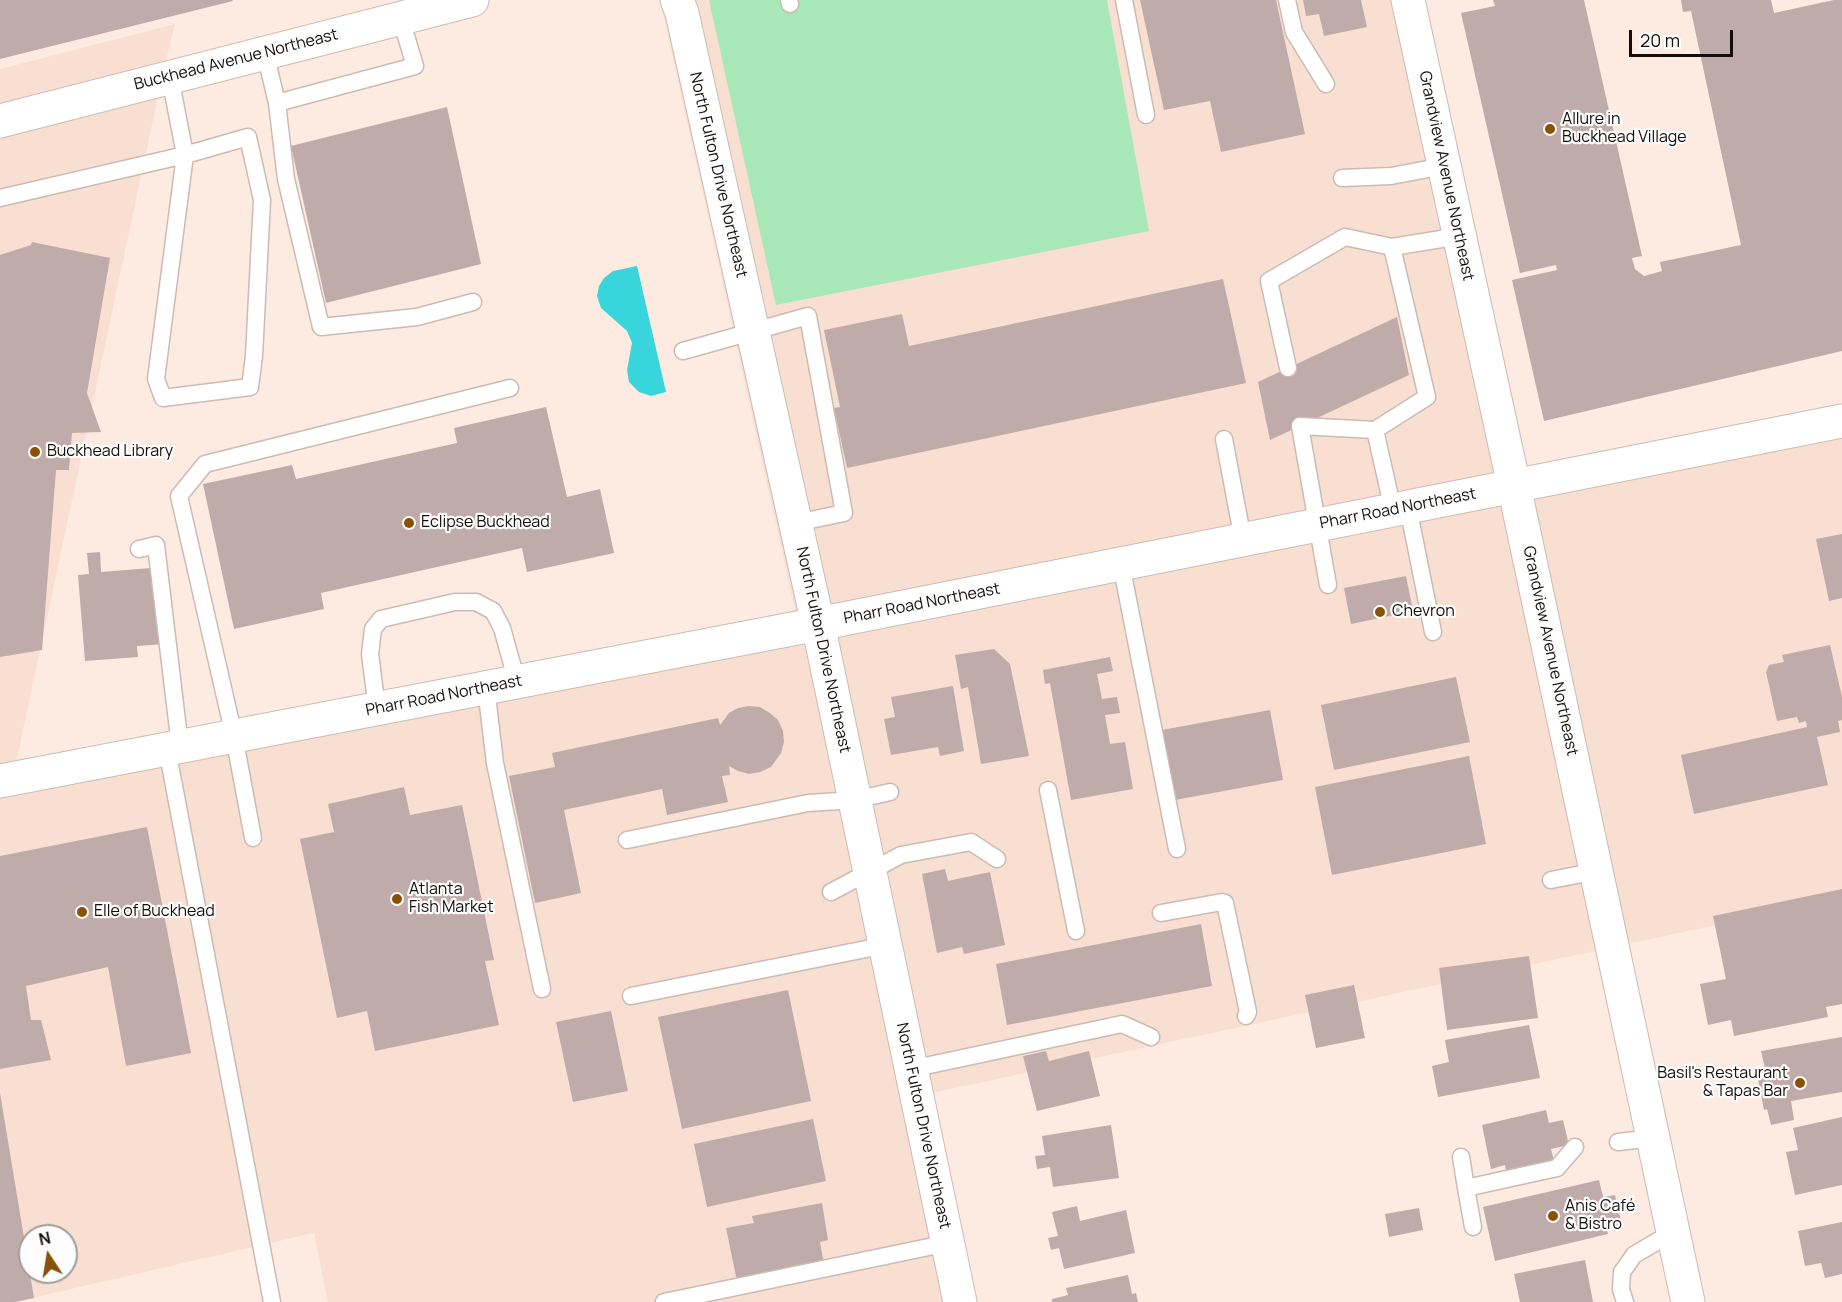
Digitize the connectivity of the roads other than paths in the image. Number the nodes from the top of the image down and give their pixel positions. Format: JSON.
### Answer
{"nodes":[{"id":1,"x":472,"y":0,"type":"edge"},
{"id":2,"x":677,"y":0,"type":"edge"},
{"id":3,"x":1124,"y":0,"type":"edge"},
{"id":4,"x":1287,"y":0,"type":"edge"},
{"id":5,"x":1408,"y":0,"type":"edge"},
{"id":6,"x":401,"y":19,"type":"junction"},
{"id":7,"x":265,"y":53,"type":"junction"},
{"id":8,"x":170,"y":77,"type":"junction"},
{"id":9,"x":1326,"y":84,"type":"dead end"},
{"id":10,"x":277,"y":103,"type":"junction"},
{"id":11,"x":1146,"y":115,"type":"dead end"},
{"id":12,"x":0,"y":121,"type":"edge"},
{"id":13,"x":185,"y":155,"type":"junction"},
{"id":14,"x":1444,"y":166,"type":"junction"},
{"id":15,"x":1342,"y":178,"type":"dead end"},
{"id":16,"x":0,"y":198,"type":"edge"},
{"id":17,"x":1460,"y":236,"type":"junction"},
{"id":18,"x":1392,"y":247,"type":"junction"},
{"id":19,"x":473,"y":302,"type":"dead end"},
{"id":20,"x":753,"y":331,"type":"junction"},
{"id":21,"x":683,"y":351,"type":"dead end"},
{"id":22,"x":1288,"y":368,"type":"dead end"},
{"id":23,"x":510,"y":388,"type":"dead end"},
{"id":24,"x":1842,"y":421,"type":"edge"},
{"id":25,"x":1375,"y":430,"type":"junction"},
{"id":26,"x":1224,"y":440,"type":"dead end"},
{"id":27,"x":1514,"y":486,"type":"junction"},
{"id":28,"x":1400,"y":509,"type":"junction"},
{"id":29,"x":796,"y":523,"type":"junction"},
{"id":30,"x":1316,"y":526,"type":"junction"},
{"id":31,"x":1243,"y":540,"type":"junction"},
{"id":32,"x":140,"y":549,"type":"dead end"},
{"id":33,"x":1121,"y":564,"type":"junction"},
{"id":34,"x":1328,"y":585,"type":"dead end"},
{"id":35,"x":818,"y":624,"type":"junction"},
{"id":36,"x":1433,"y":632,"type":"dead end"},
{"id":37,"x":501,"y":685,"type":"junction"},
{"id":38,"x":377,"y":709,"type":"junction"},
{"id":39,"x":234,"y":736,"type":"junction"},
{"id":40,"x":173,"y":748,"type":"junction"},
{"id":41,"x":0,"y":781,"type":"edge"},
{"id":42,"x":1048,"y":790,"type":"dead end"},
{"id":43,"x":890,"y":792,"type":"dead end"},
{"id":44,"x":855,"y":800,"type":"junction"},
{"id":45,"x":253,"y":838,"type":"dead end"},
{"id":46,"x":627,"y":840,"type":"dead end"},
{"id":47,"x":1178,"y":849,"type":"dead end"},
{"id":48,"x":997,"y":859,"type":"dead end"},
{"id":49,"x":870,"y":870,"type":"junction"},
{"id":50,"x":1597,"y":871,"type":"junction"},
{"id":51,"x":1551,"y":880,"type":"dead end"},
{"id":52,"x":831,"y":892,"type":"dead end"},
{"id":53,"x":1161,"y":914,"type":"dead end"},
{"id":54,"x":1076,"y":931,"type":"dead end"},
{"id":55,"x":886,"y":945,"type":"junction"},
{"id":56,"x":542,"y":989,"type":"dead end"},
{"id":57,"x":631,"y":996,"type":"dead end"},
{"id":58,"x":1246,"y":1016,"type":"dead end"},
{"id":59,"x":1151,"y":1036,"type":"dead end"},
{"id":60,"x":911,"y":1069,"type":"junction"},
{"id":61,"x":1654,"y":1138,"type":"junction"},
{"id":62,"x":1618,"y":1142,"type":"dead end"},
{"id":63,"x":1575,"y":1147,"type":"dead end"},
{"id":64,"x":1461,"y":1157,"type":"dead end"},
{"id":65,"x":1466,"y":1188,"type":"junction"},
{"id":66,"x":1473,"y":1227,"type":"dead end"},
{"id":67,"x":1673,"y":1232,"type":"junction"},
{"id":68,"x":948,"y":1243,"type":"junction"},
{"id":69,"x":272,"y":1302,"type":"edge"},
{"id":70,"x":664,"y":1302,"type":"edge"},
{"id":71,"x":960,"y":1302,"type":"edge"},
{"id":72,"x":1625,"y":1302,"type":"edge"},
{"id":73,"x":1688,"y":1302,"type":"edge"}],
"edges":[{"from":1,"to":6,"type":"street","name":"Buckhead Avenue Northeast"},
{"from":2,"to":20,"type":"street","name":"North Fulton Drive Northeast"},
{"from":3,"to":11,"type":"lane"},
{"from":4,"to":9,"type":"lane"},
{"from":5,"to":14,"type":"street","name":"Grandview Avenue Northeast"},
{"from":6,"to":7,"type":"street","name":"Buckhead Avenue Northeast"},
{"from":6,"to":10,"type":"lane"},
{"from":7,"to":8,"type":"street","name":"Buckhead Avenue Northeast"},
{"from":7,"to":10,"type":"lane"},
{"from":8,"to":12,"type":"street","name":"Buckhead Avenue Northeast"},
{"from":8,"to":13,"type":"lane"},
{"from":10,"to":19,"type":"lane"},
{"from":13,"to":13,"type":"lane"},
{"from":13,"to":16,"type":"lane"},
{"from":14,"to":15,"type":"lane"},
{"from":14,"to":17,"type":"street","name":"Grandview Avenue Northeast"},
{"from":17,"to":18,"type":"lane"},
{"from":17,"to":27,"type":"street","name":"Grandview Avenue Northeast"},
{"from":18,"to":22,"type":"lane"},
{"from":18,"to":25,"type":"lane"},
{"from":20,"to":21,"type":"lane"},
{"from":20,"to":29,"type":"street","name":"North Fulton Drive Northeast"},
{"from":20,"to":29,"type":"lane"},
{"from":23,"to":39,"type":"lane"},
{"from":24,"to":27,"type":"street","name":"Pharr Road Northeast"},
{"from":25,"to":28,"type":"lane"},
{"from":25,"to":30,"type":"lane"},
{"from":26,"to":31,"type":"lane"},
{"from":27,"to":28,"type":"street","name":"Pharr Road Northeast"},
{"from":27,"to":50,"type":"street","name":"Grandview Avenue Northeast"},
{"from":28,"to":30,"type":"street","name":"Pharr Road Northeast"},
{"from":28,"to":36,"type":"lane"},
{"from":29,"to":35,"type":"street","name":"North Fulton Drive Northeast"},
{"from":30,"to":31,"type":"street","name":"Pharr Road Northeast"},
{"from":30,"to":34,"type":"lane"},
{"from":31,"to":33,"type":"street","name":"Pharr Road Northeast"},
{"from":32,"to":40,"type":"lane"},
{"from":33,"to":35,"type":"street","name":"Pharr Road Northeast"},
{"from":33,"to":47,"type":"lane"},
{"from":35,"to":37,"type":"street","name":"Pharr Road Northeast"},
{"from":35,"to":44,"type":"street","name":"North Fulton Drive Northeast"},
{"from":37,"to":38,"type":"street","name":"Pharr Road Northeast"},
{"from":37,"to":38,"type":"lane"},
{"from":37,"to":56,"type":"lane"},
{"from":38,"to":39,"type":"street","name":"Pharr Road Northeast"},
{"from":39,"to":40,"type":"street","name":"Pharr Road Northeast"},
{"from":39,"to":45,"type":"lane"},
{"from":40,"to":41,"type":"street","name":"Pharr Road Northeast"},
{"from":40,"to":69,"type":"lane"},
{"from":42,"to":54,"type":"lane"},
{"from":43,"to":44,"type":"lane"},
{"from":44,"to":46,"type":"lane"},
{"from":44,"to":49,"type":"street","name":"North Fulton Drive Northeast"},
{"from":48,"to":49,"type":"lane"},
{"from":49,"to":52,"type":"lane"},
{"from":49,"to":55,"type":"street","name":"North Fulton Drive Northeast"},
{"from":50,"to":51,"type":"lane"},
{"from":50,"to":61,"type":"street","name":"Grandview Avenue Northeast"},
{"from":53,"to":58,"type":"lane"},
{"from":55,"to":57,"type":"lane"},
{"from":55,"to":60,"type":"street","name":"North Fulton Drive Northeast"},
{"from":59,"to":60,"type":"lane"},
{"from":60,"to":68,"type":"street","name":"North Fulton Drive Northeast"},
{"from":61,"to":62,"type":"lane"},
{"from":61,"to":67,"type":"street","name":"Grandview Avenue Northeast"},
{"from":63,"to":65,"type":"lane"},
{"from":64,"to":65,"type":"lane"},
{"from":65,"to":66,"type":"lane"},
{"from":67,"to":72,"type":"lane"},
{"from":67,"to":73,"type":"street","name":"Grandview Avenue Northeast"},
{"from":68,"to":70,"type":"lane"},
{"from":68,"to":71,"type":"street","name":"North Fulton Drive Northeast"}]}
